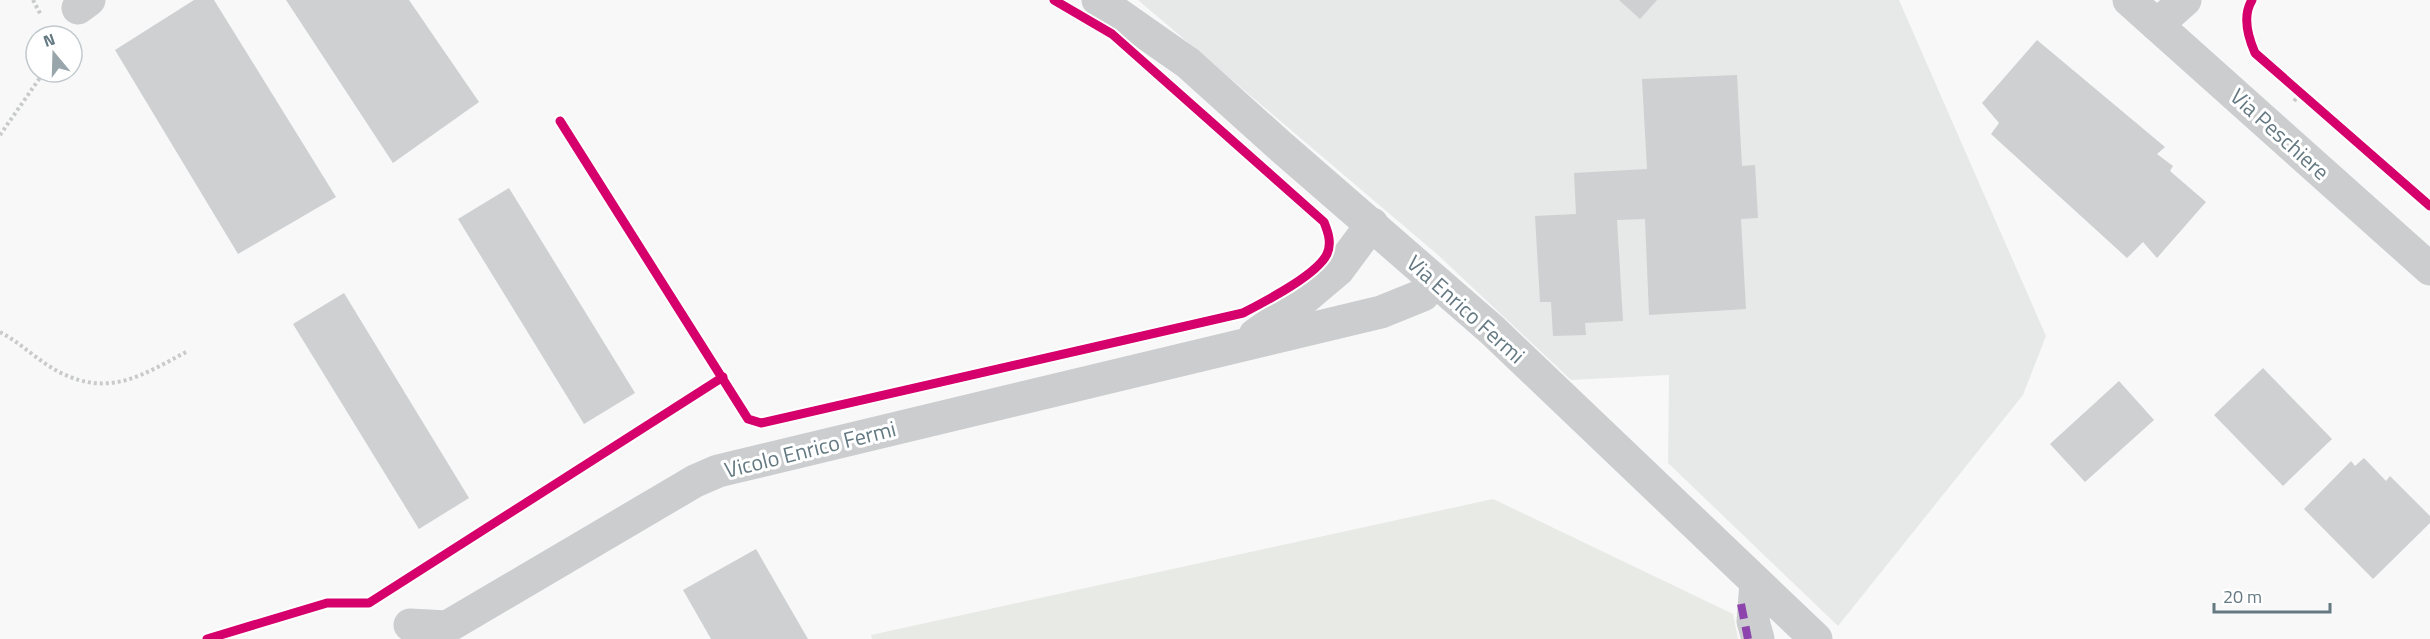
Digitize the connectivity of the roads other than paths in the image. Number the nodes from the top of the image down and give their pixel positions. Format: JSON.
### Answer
{"nodes":[{"id":1,"x":1098,"y":0,"type":"edge"},
{"id":2,"x":2129,"y":0,"type":"edge"},
{"id":3,"x":2185,"y":0,"type":"edge"},
{"id":4,"x":2157,"y":25,"type":"junction"},
{"id":5,"x":1371,"y":224,"type":"junction"},
{"id":6,"x":2430,"y":269,"type":"edge"},
{"id":7,"x":1434,"y":281,"type":"junction"},
{"id":8,"x":1241,"y":344,"type":"junction"},
{"id":9,"x":1756,"y":583,"type":"junction"},
{"id":10,"x":410,"y":625,"type":"dead end"},
{"id":11,"x":1758,"y":639,"type":"edge"},
{"id":12,"x":1816,"y":639,"type":"edge"}],
"edges":[{"from":1,"to":5,"type":"street","name":"Via Enrico Fermi"},
{"from":2,"to":4,"type":"street","name":"Via Peschiere"},
{"from":3,"to":4,"type":"street"},
{"from":4,"to":6,"type":"street","name":"Via Peschiere"},
{"from":5,"to":7,"type":"street","name":"Via Enrico Fermi"},
{"from":5,"to":8,"type":"street","name":"Vicolo Enrico Fermi"},
{"from":7,"to":8,"type":"street","name":"Vicolo Enrico Fermi"},
{"from":7,"to":9,"type":"street","name":"Via Enrico Fermi"},
{"from":8,"to":10,"type":"street","name":"Vicolo Enrico Fermi"},
{"from":9,"to":11,"type":"street"},
{"from":9,"to":12,"type":"street","name":"Via Enrico Fermi"}]}
